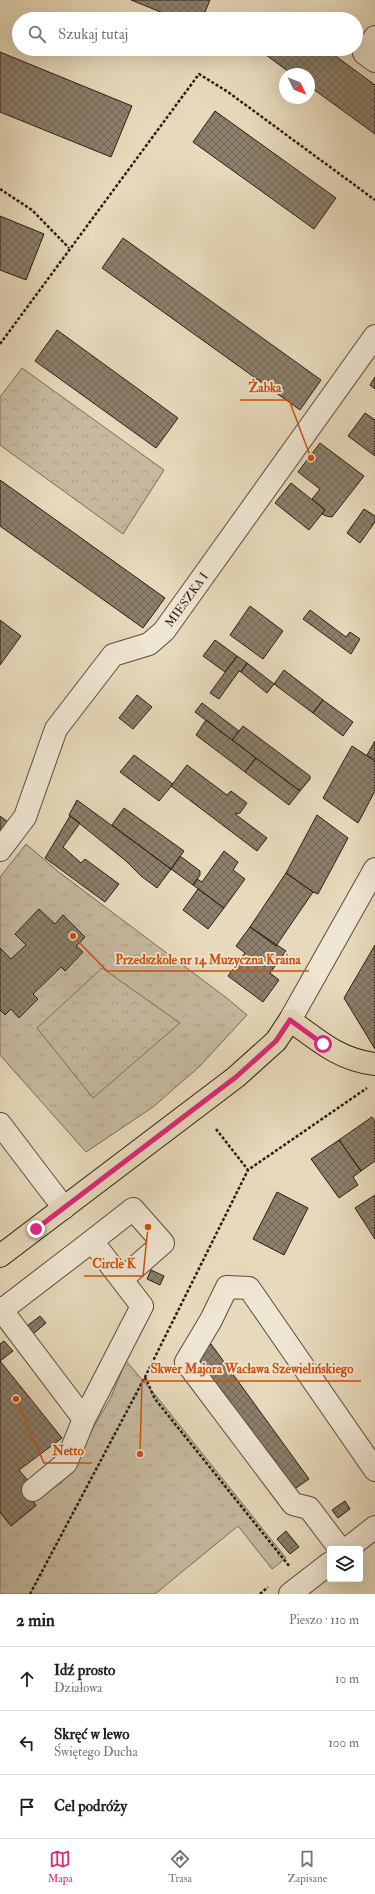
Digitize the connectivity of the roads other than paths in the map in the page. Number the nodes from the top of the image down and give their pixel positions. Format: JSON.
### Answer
{"nodes":[{"id":1,"x":375,"y":37,"type":"edge"},
{"id":2,"x":375,"y":61,"type":"edge"},
{"id":3,"x":375,"y":336,"type":"edge"},
{"id":4,"x":0,"y":850,"type":"edge"},
{"id":5,"x":375,"y":869,"type":"edge"},
{"id":6,"x":290,"y":1020,"type":"junction"},
{"id":7,"x":375,"y":1064,"type":"edge"},
{"id":8,"x":0,"y":1124,"type":"edge"},
{"id":9,"x":64,"y":1208,"type":"junction"},
{"id":10,"x":92,"y":1241,"type":"junction"},
{"id":11,"x":0,"y":1256,"type":"edge"},
{"id":12,"x":122,"y":1279,"type":"junction"},
{"id":13,"x":1,"y":1309,"type":"edge"},
{"id":14,"x":84,"y":1419,"type":"junction"},
{"id":15,"x":375,"y":1470,"type":"edge"},
{"id":16,"x":33,"y":1490,"type":"dead end"},
{"id":17,"x":375,"y":1527,"type":"edge"},
{"id":18,"x":338,"y":1546,"type":"edge"},
{"id":19,"x":351,"y":1546,"type":"edge"},
{"id":20,"x":327,"y":1564,"type":"edge"},
{"id":21,"x":290,"y":1594,"type":"edge"}],
"edges":[{"from":1,"to":2,"type":"street"},
{"from":3,"to":4,"type":"street","name":"MIESZKA I"},
{"from":5,"to":6,"type":"street"},
{"from":6,"to":7,"type":"main road"},
{"from":6,"to":9,"type":"main road"},
{"from":8,"to":9,"type":"street"},
{"from":9,"to":11,"type":"main road"},
{"from":10,"to":12,"type":"street"},
{"from":10,"to":12,"type":"street"},
{"from":10,"to":13,"type":"street"},
{"from":12,"to":14,"type":"street"},
{"from":13,"to":14,"type":"street"},
{"from":14,"to":16,"type":"street"},
{"from":15,"to":18,"type":"street"},
{"from":17,"to":19,"type":"street"},
{"from":20,"to":21,"type":"street"}]}
